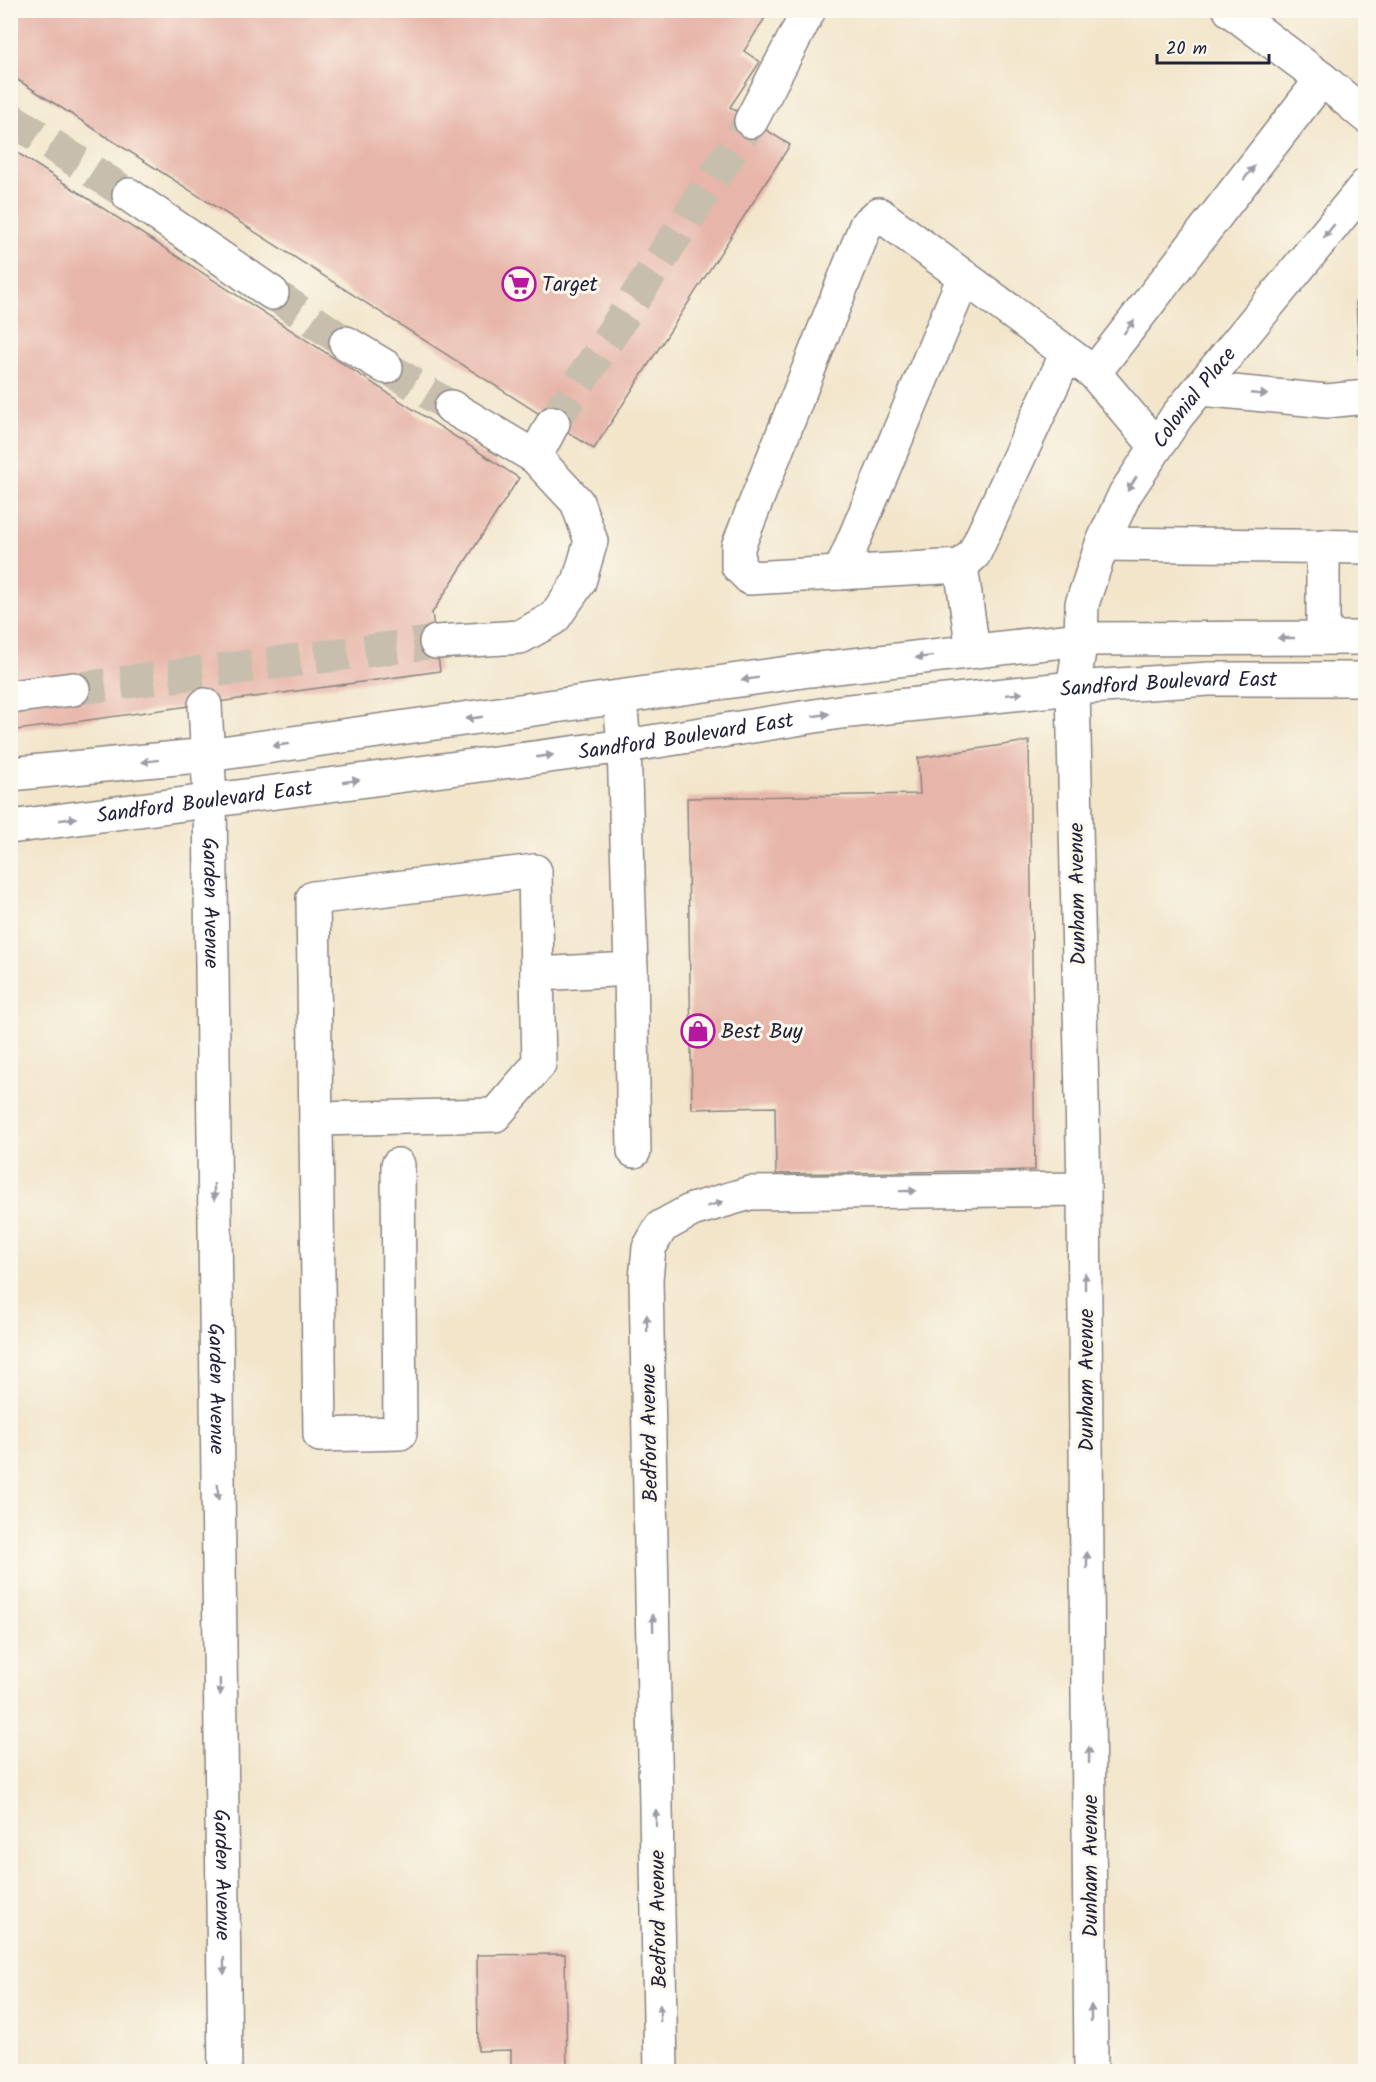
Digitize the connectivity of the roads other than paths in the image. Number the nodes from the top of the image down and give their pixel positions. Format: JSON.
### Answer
{"nodes":[{"id":1,"x":809,"y":10,"type":"edge"},
{"id":2,"x":1230,"y":10,"type":"edge"},
{"id":3,"x":1322,"y":79,"type":"junction"},
{"id":4,"x":1365,"y":116,"type":"edge"},
{"id":5,"x":751,"y":121,"type":"tunnel mouth"},
{"id":6,"x":129,"y":195,"type":"tunnel mouth"},
{"id":7,"x":1361,"y":197,"type":"edge"},
{"id":8,"x":964,"y":277,"type":"junction"},
{"id":9,"x":272,"y":293,"type":"tunnel mouth"},
{"id":10,"x":346,"y":343,"type":"tunnel mouth"},
{"id":11,"x":1067,"y":353,"type":"junction"},
{"id":12,"x":386,"y":367,"type":"tunnel mouth"},
{"id":13,"x":1094,"y":373,"type":"junction"},
{"id":14,"x":1201,"y":388,"type":"junction"},
{"id":15,"x":1365,"y":397,"type":"edge"},
{"id":16,"x":451,"y":407,"type":"tunnel mouth"},
{"id":17,"x":553,"y":423,"type":"tunnel mouth"},
{"id":18,"x":1156,"y":446,"type":"junction"},
{"id":19,"x":536,"y":457,"type":"junction"},
{"id":20,"x":1102,"y":544,"type":"junction"},
{"id":21,"x":1323,"y":546,"type":"junction"},
{"id":22,"x":1365,"y":547,"type":"edge"},
{"id":23,"x":961,"y":566,"type":"junction"},
{"id":24,"x":840,"y":573,"type":"junction"},
{"id":25,"x":1323,"y":638,"type":"junction"},
{"id":26,"x":1365,"y":638,"type":"edge"},
{"id":27,"x":1081,"y":639,"type":"junction"},
{"id":28,"x":436,"y":642,"type":"tunnel mouth"},
{"id":29,"x":973,"y":651,"type":"junction"},
{"id":30,"x":1365,"y":679,"type":"edge"},
{"id":31,"x":1073,"y":688,"type":"junction"},
{"id":32,"x":73,"y":689,"type":"tunnel mouth"},
{"id":33,"x":10,"y":697,"type":"edge"},
{"id":34,"x":620,"y":698,"type":"junction"},
{"id":35,"x":205,"y":705,"type":"dead end"},
{"id":36,"x":624,"y":746,"type":"junction"},
{"id":37,"x":208,"y":755,"type":"junction"},
{"id":38,"x":10,"y":774,"type":"edge"},
{"id":39,"x":210,"y":799,"type":"junction"},
{"id":40,"x":10,"y":827,"type":"edge"},
{"id":41,"x":631,"y":969,"type":"junction"},
{"id":42,"x":537,"y":974,"type":"junction"},
{"id":43,"x":317,"y":1119,"type":"junction"},
{"id":44,"x":634,"y":1151,"type":"dead end"},
{"id":45,"x":398,"y":1165,"type":"dead end"},
{"id":46,"x":1084,"y":1189,"type":"junction"},
{"id":47,"x":225,"y":2072,"type":"edge"},
{"id":48,"x":661,"y":2072,"type":"edge"},
{"id":49,"x":1091,"y":2072,"type":"edge"}],
"edges":[{"from":1,"to":5,"type":"street"},
{"from":2,"to":3,"type":"street"},
{"from":3,"to":4,"type":"street"},
{"from":13,"to":3,"type":"street","one_way":true},
{"from":6,"to":9,"type":"street"},
{"from":7,"to":14,"type":"street","name":"Colonial Place","one_way":true},
{"from":8,"to":11,"type":"street"},
{"from":8,"to":24,"type":"street"},
{"from":8,"to":24,"type":"street"},
{"from":10,"to":12,"type":"street"},
{"from":11,"to":13,"type":"street"},
{"from":11,"to":23,"type":"street"},
{"from":13,"to":18,"type":"street"},
{"from":14,"to":15,"type":"street","one_way":true},
{"from":14,"to":18,"type":"street","name":"Colonial Place"},
{"from":16,"to":19,"type":"street"},
{"from":17,"to":19,"type":"street"},
{"from":18,"to":20,"type":"street","name":"Colonial Place","one_way":true},
{"from":19,"to":28,"type":"street"},
{"from":20,"to":21,"type":"street"},
{"from":20,"to":27,"type":"street","name":"Colonial Place"},
{"from":21,"to":22,"type":"street"},
{"from":21,"to":25,"type":"street"},
{"from":23,"to":24,"type":"street"},
{"from":23,"to":29,"type":"street"},
{"from":25,"to":26,"type":"street","name":"Sandford Boulevard East"},
{"from":25,"to":27,"type":"street","name":"Sandford Boulevard East","one_way":true},
{"from":27,"to":29,"type":"street","name":"Sandford Boulevard East"},
{"from":27,"to":31,"type":"street","name":"Dunham Avenue"},
{"from":29,"to":34,"type":"street","name":"Sandford Boulevard East","one_way":true},
{"from":30,"to":31,"type":"street","name":"Sandford Boulevard East"},
{"from":36,"to":31,"type":"street","name":"Sandford Boulevard East","one_way":true},
{"from":31,"to":46,"type":"street","name":"Dunham Avenue"},
{"from":32,"to":33,"type":"street"},
{"from":34,"to":36,"type":"street"},
{"from":34,"to":37,"type":"street","name":"Sandford Boulevard East","one_way":true},
{"from":35,"to":37,"type":"street","name":"Garden Avenue"},
{"from":39,"to":36,"type":"street","name":"Sandford Boulevard East","one_way":true},
{"from":36,"to":41,"type":"street"},
{"from":37,"to":38,"type":"street","name":"Sandford Boulevard East","one_way":true},
{"from":37,"to":39,"type":"street","name":"Garden Avenue"},
{"from":40,"to":39,"type":"street","name":"Sandford Boulevard East","one_way":true},
{"from":39,"to":47,"type":"street","name":"Garden Avenue","one_way":true},
{"from":41,"to":42,"type":"street"},
{"from":41,"to":44,"type":"street"},
{"from":42,"to":43,"type":"street"},
{"from":42,"to":43,"type":"street"},
{"from":43,"to":45,"type":"street"},
{"from":48,"to":46,"type":"street","name":"Bedford Avenue","one_way":true},
{"from":49,"to":46,"type":"street","name":"Dunham Avenue","one_way":true}]}
